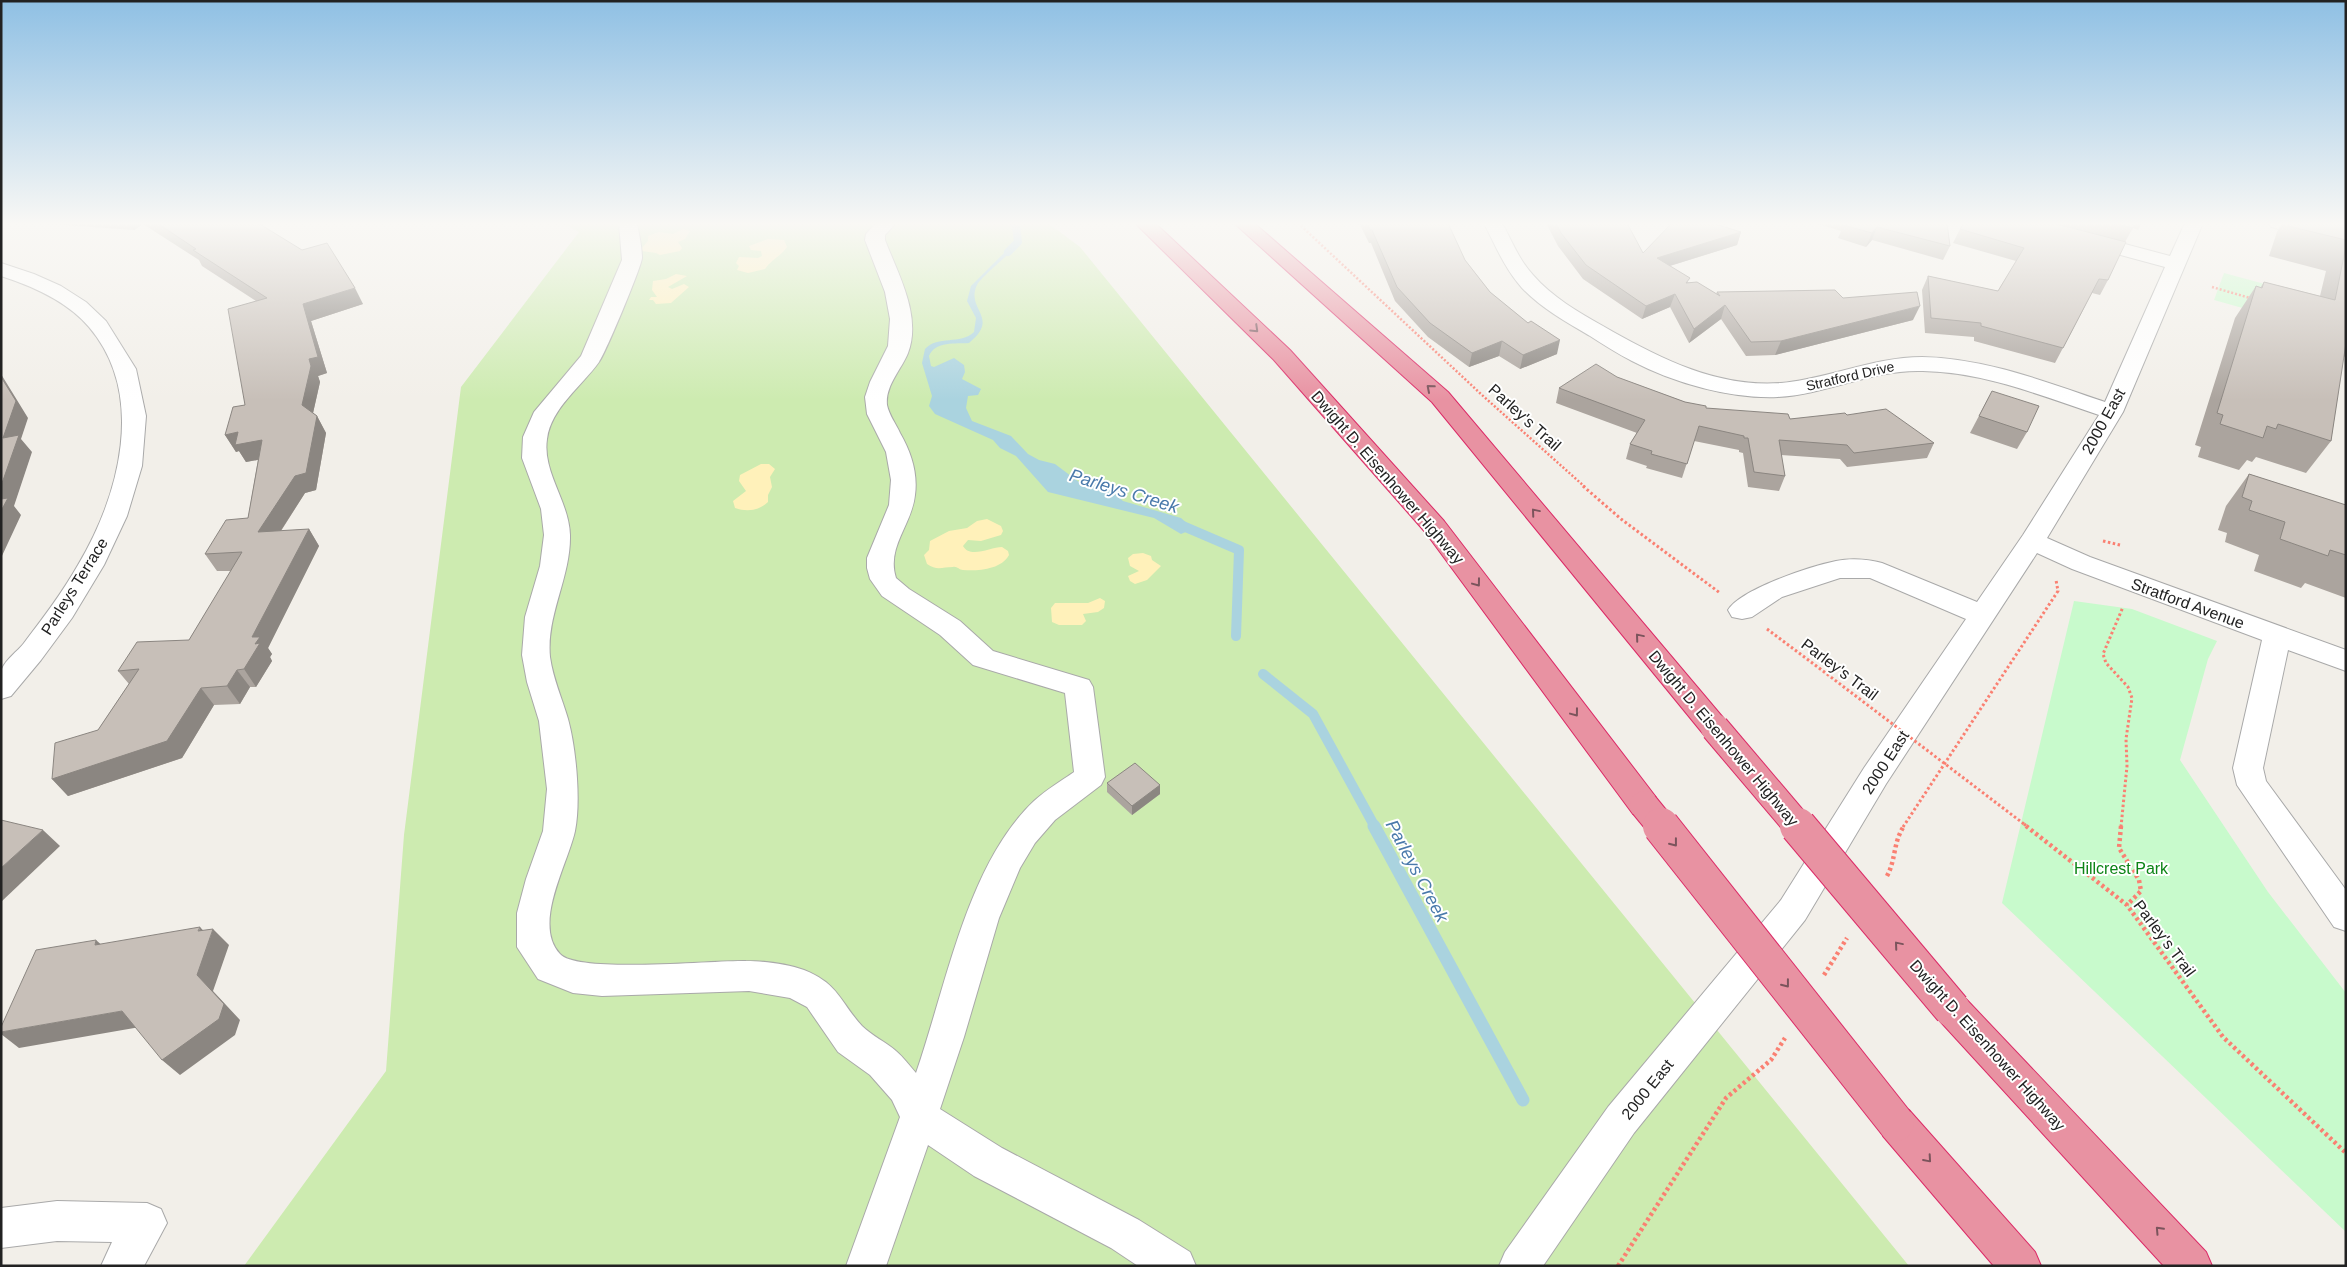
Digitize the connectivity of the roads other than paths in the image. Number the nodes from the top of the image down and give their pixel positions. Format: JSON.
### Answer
{"nodes":[{"id":1,"x":35,"y":282,"type":"edge"},
{"id":2,"x":623,"y":282,"type":"edge"},
{"id":3,"x":891,"y":282,"type":"edge"},
{"id":4,"x":1206,"y":282,"type":"edge"},
{"id":5,"x":1310,"y":282,"type":"edge"},
{"id":6,"x":1528,"y":282,"type":"edge"},
{"id":7,"x":2168,"y":282,"type":"edge"},
{"id":8,"x":2112,"y":412,"type":"junction"},
{"id":9,"x":2032,"y":541,"type":"junction"},
{"id":10,"x":1742,"y":610,"type":"road end"},
{"id":11,"x":1983,"y":615,"type":"junction"},
{"id":12,"x":2277,"y":636,"type":"junction"},
{"id":13,"x":2346,"y":661,"type":"edge"},
{"id":14,"x":1,"y":689,"type":"edge"},
{"id":15,"x":2346,"y":917,"type":"edge"},
{"id":16,"x":919,"y":1117,"type":"junction"},
{"id":17,"x":1,"y":1228,"type":"edge"},
{"id":18,"x":121,"y":1266,"type":"edge"},
{"id":19,"x":866,"y":1266,"type":"edge"},
{"id":20,"x":1176,"y":1266,"type":"edge"},
{"id":21,"x":1519,"y":1266,"type":"edge"},
{"id":22,"x":2021,"y":1266,"type":"edge"},
{"id":23,"x":2192,"y":1266,"type":"edge"}],
"edges":[{"from":1,"to":14,"type":"street","name":"Parleys Terrace"},
{"from":2,"to":16,"type":"street"},
{"from":3,"to":16,"type":"street"},
{"from":4,"to":22,"type":"highway","name":"Dwight D. Eisenhower Highway","one_way":true,"bridge":true},
{"from":23,"to":5,"type":"highway","name":"Dwight D. Eisenhower Highway","one_way":true,"bridge":true},
{"from":6,"to":8,"type":"street","name":"Stratford Drive"},
{"from":7,"to":8,"type":"street","name":"2000 East"},
{"from":8,"to":9,"type":"street","name":"2000 East"},
{"from":9,"to":11,"type":"street","name":"2000 East"},
{"from":9,"to":12,"type":"street","name":"Stratford Avenue"},
{"from":10,"to":11,"type":"street"},
{"from":11,"to":21,"type":"street","name":"2000 East"},
{"from":12,"to":13,"type":"street","name":"Stratford Avenue"},
{"from":12,"to":15,"type":"street"},
{"from":16,"to":19,"type":"street"},
{"from":16,"to":20,"type":"street"},
{"from":17,"to":18,"type":"street"}]}
